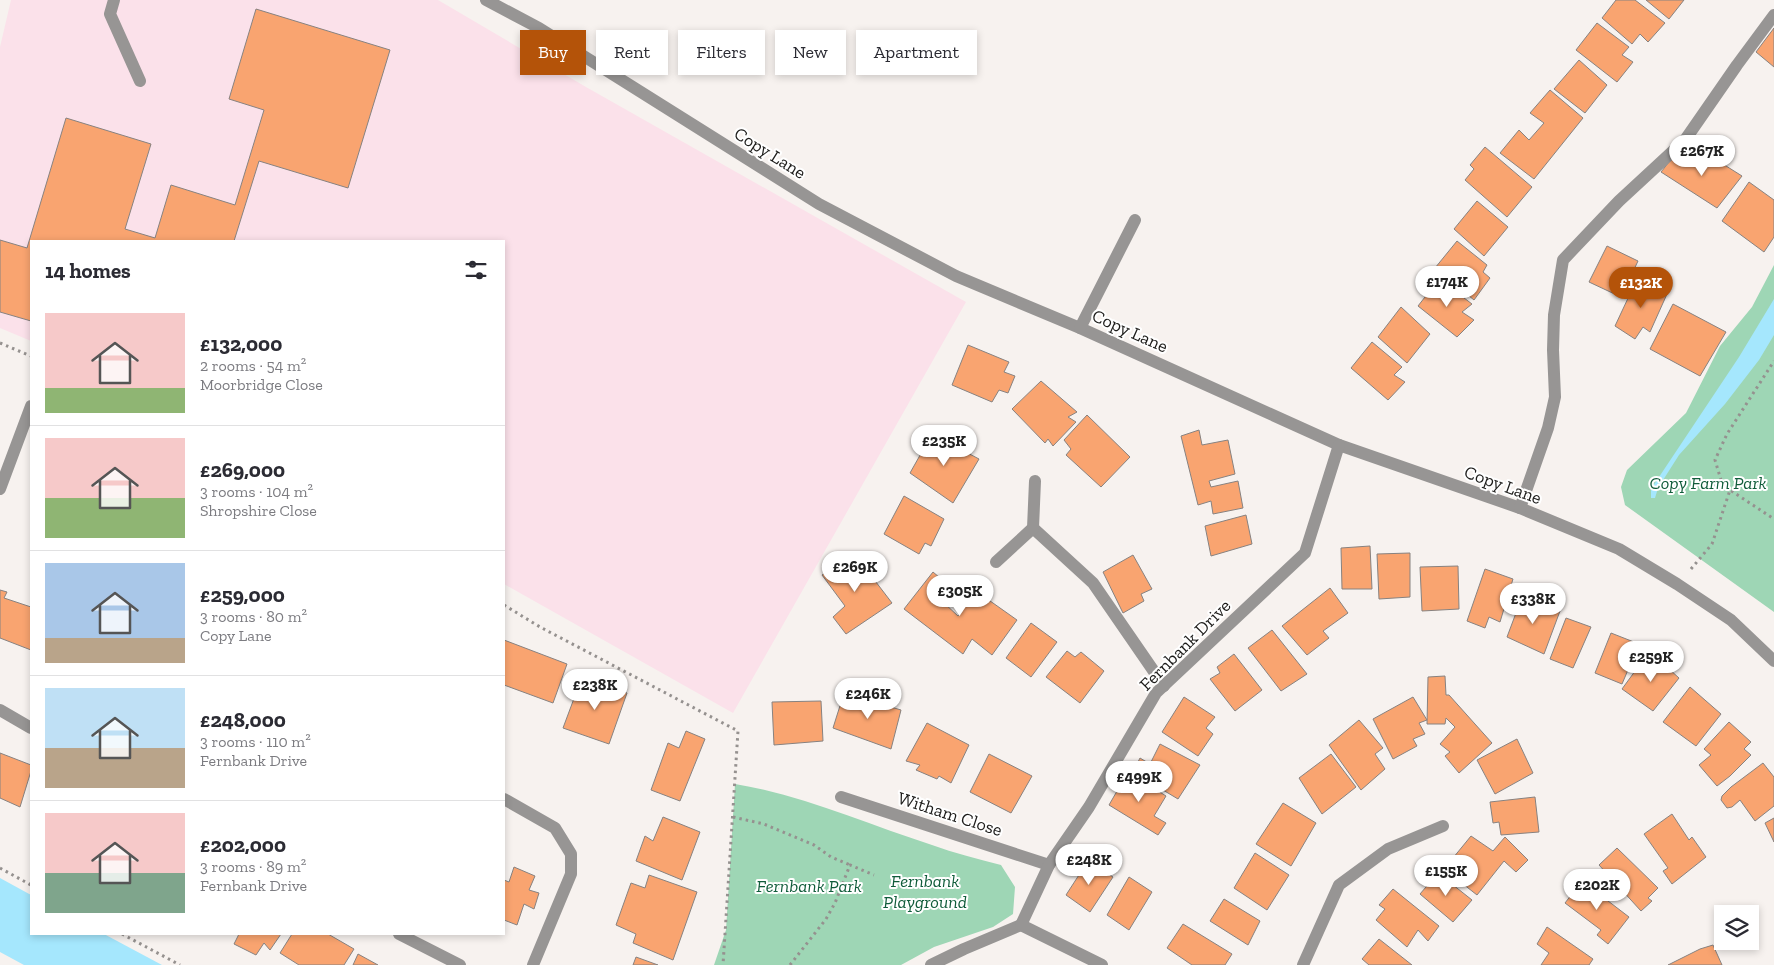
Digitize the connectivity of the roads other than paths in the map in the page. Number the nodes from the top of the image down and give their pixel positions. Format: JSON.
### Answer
{"nodes":[{"id":1,"x":114,"y":0,"type":"edge"},
{"id":2,"x":486,"y":0,"type":"edge"},
{"id":3,"x":1774,"y":15,"type":"edge"},
{"id":4,"x":140,"y":81,"type":"dead end"},
{"id":5,"x":1135,"y":220,"type":"dead end"},
{"id":6,"x":1080,"y":328,"type":"junction"},
{"id":7,"x":30,"y":409,"type":"edge"},
{"id":8,"x":1339,"y":445,"type":"junction"},
{"id":9,"x":1035,"y":481,"type":"dead end"},
{"id":10,"x":0,"y":489,"type":"edge"},
{"id":11,"x":1520,"y":508,"type":"junction"},
{"id":12,"x":1032,"y":528,"type":"junction"},
{"id":13,"x":996,"y":562,"type":"dead end"},
{"id":14,"x":1774,"y":661,"type":"edge"},
{"id":15,"x":1164,"y":686,"type":"junction"},
{"id":16,"x":0,"y":710,"type":"edge"},
{"id":17,"x":30,"y":727,"type":"edge"},
{"id":18,"x":841,"y":797,"type":"dead end"},
{"id":19,"x":505,"y":800,"type":"edge"},
{"id":20,"x":1443,"y":826,"type":"dead end"},
{"id":21,"x":1049,"y":865,"type":"junction"},
{"id":22,"x":1021,"y":925,"type":"junction"},
{"id":23,"x":401,"y":935,"type":"edge"},
{"id":24,"x":460,"y":965,"type":"edge"},
{"id":25,"x":533,"y":965,"type":"edge"},
{"id":26,"x":931,"y":965,"type":"edge"},
{"id":27,"x":1102,"y":965,"type":"edge"},
{"id":28,"x":1303,"y":965,"type":"edge"}],
"edges":[{"from":1,"to":4,"type":"street"},
{"from":2,"to":6,"type":"street","name":"Copy Lane"},
{"from":3,"to":11,"type":"street"},
{"from":5,"to":6,"type":"street"},
{"from":6,"to":8,"type":"street","name":"Copy Lane"},
{"from":7,"to":10,"type":"street"},
{"from":8,"to":11,"type":"street","name":"Copy Lane"},
{"from":8,"to":15,"type":"street","name":"Fernbank Drive"},
{"from":9,"to":12,"type":"street"},
{"from":11,"to":14,"type":"street","name":"Copy Lane"},
{"from":12,"to":13,"type":"street"},
{"from":12,"to":15,"type":"street"},
{"from":15,"to":21,"type":"street","name":"Fernbank Drive"},
{"from":16,"to":17,"type":"street"},
{"from":18,"to":21,"type":"street","name":"Witham Close"},
{"from":19,"to":25,"type":"street"},
{"from":20,"to":28,"type":"street"},
{"from":21,"to":22,"type":"street","name":"Fernbank Drive"},
{"from":22,"to":26,"type":"street"},
{"from":22,"to":27,"type":"street"},
{"from":23,"to":24,"type":"street"}]}
